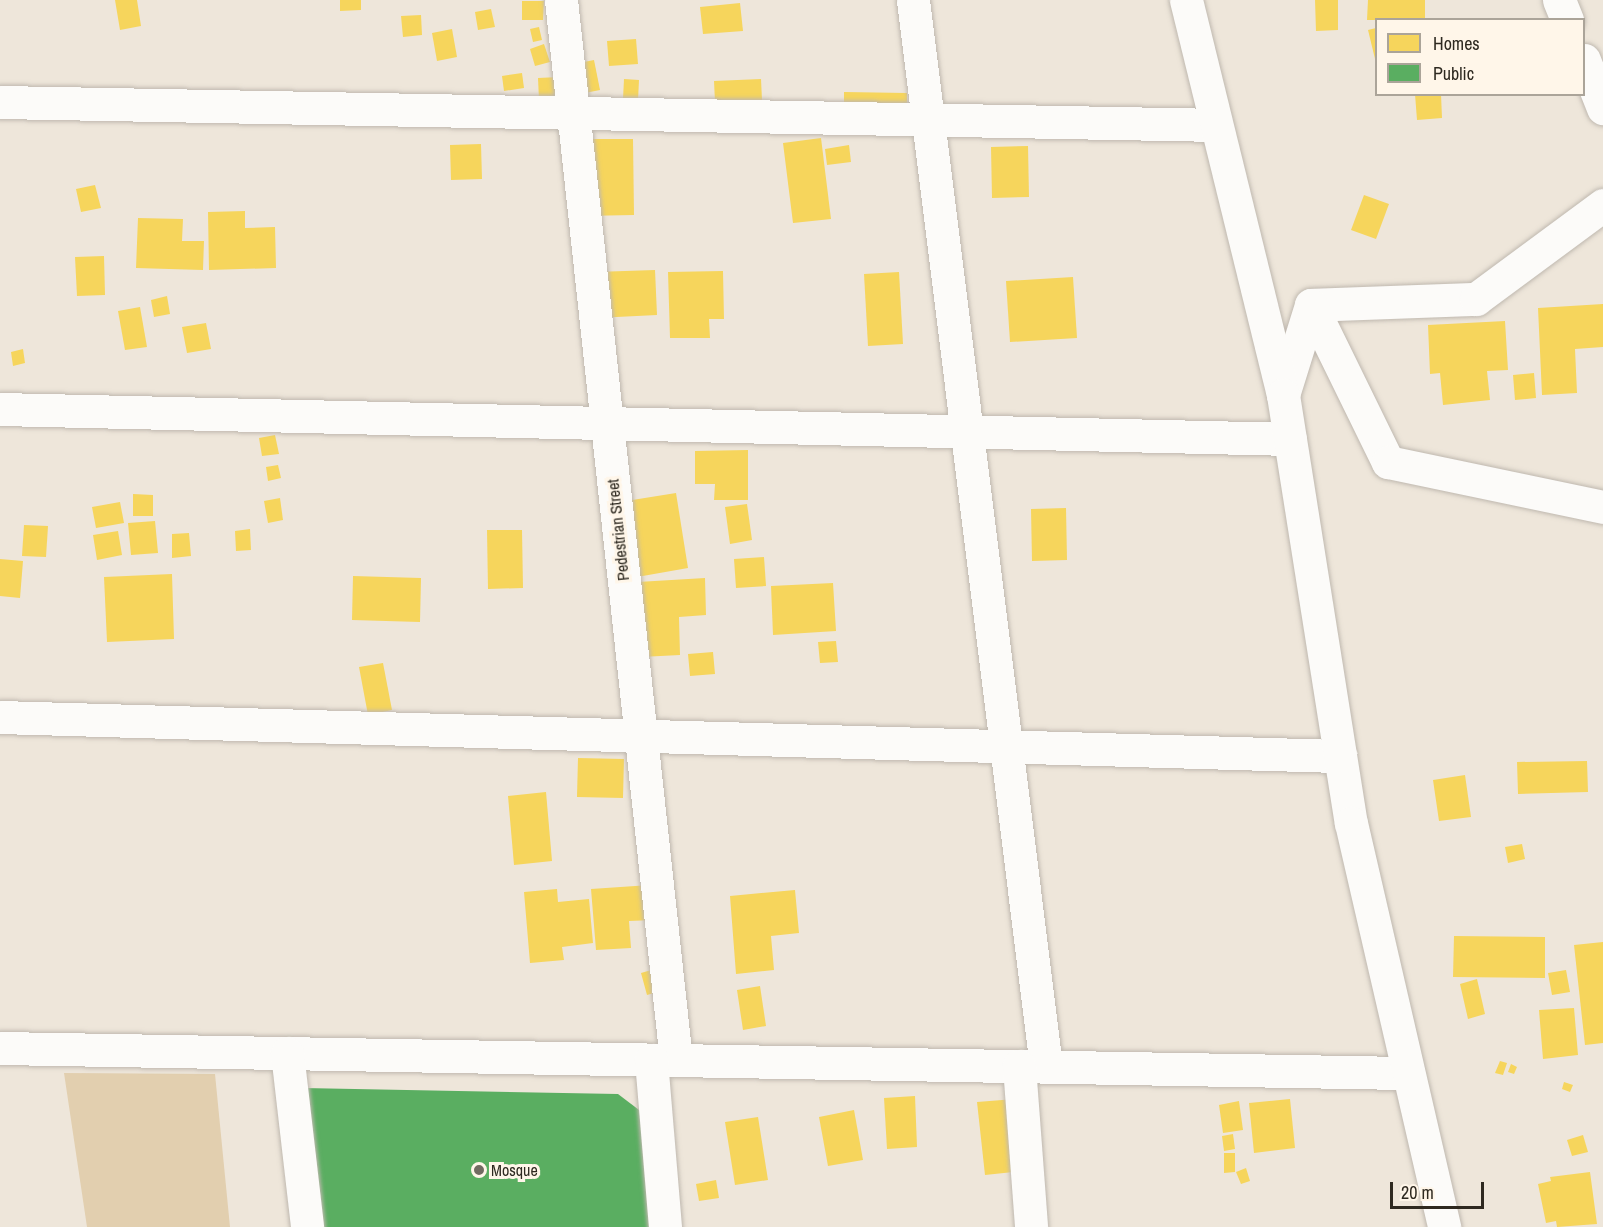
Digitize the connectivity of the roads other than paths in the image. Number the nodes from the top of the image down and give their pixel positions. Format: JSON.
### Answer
{"nodes":[{"id":1,"x":561,"y":0,"type":"edge"},
{"id":2,"x":913,"y":0,"type":"edge"},
{"id":3,"x":1186,"y":0,"type":"edge"},
{"id":4,"x":1559,"y":0,"type":"edge"},
{"id":5,"x":1566,"y":18,"type":"edge"},
{"id":6,"x":1585,"y":63,"type":"edge"},
{"id":7,"x":0,"y":102,"type":"edge"},
{"id":8,"x":1603,"y":108,"type":"edge"},
{"id":9,"x":573,"y":113,"type":"junction"},
{"id":10,"x":928,"y":120,"type":"junction"},
{"id":11,"x":1215,"y":125,"type":"junction"},
{"id":12,"x":1603,"y":205,"type":"edge"},
{"id":13,"x":1311,"y":305,"type":"junction"},
{"id":14,"x":1283,"y":395,"type":"junction"},
{"id":15,"x":0,"y":408,"type":"edge"},
{"id":16,"x":607,"y":423,"type":"junction"},
{"id":17,"x":966,"y":431,"type":"junction"},
{"id":18,"x":1290,"y":439,"type":"junction"},
{"id":19,"x":1603,"y":507,"type":"edge"},
{"id":20,"x":0,"y":717,"type":"edge"},
{"id":21,"x":640,"y":735,"type":"junction"},
{"id":22,"x":1006,"y":746,"type":"junction"},
{"id":23,"x":1340,"y":756,"type":"junction"},
{"id":24,"x":0,"y":1048,"type":"edge"},
{"id":25,"x":287,"y":1053,"type":"junction"},
{"id":26,"x":663,"y":1060,"type":"junction"},
{"id":27,"x":1032,"y":1066,"type":"junction"},
{"id":28,"x":1408,"y":1073,"type":"junction"},
{"id":29,"x":307,"y":1227,"type":"edge"},
{"id":30,"x":665,"y":1227,"type":"edge"},
{"id":31,"x":1031,"y":1227,"type":"edge"},
{"id":32,"x":1443,"y":1227,"type":"edge"}],
"edges":[{"from":1,"to":9,"type":"street","name":"Pedestrian Street"},
{"from":2,"to":10,"type":"street"},
{"from":3,"to":11,"type":"street"},
{"from":4,"to":5,"type":"street"},
{"from":6,"to":8,"type":"street"},
{"from":7,"to":9,"type":"street"},
{"from":9,"to":10,"type":"street"},
{"from":9,"to":16,"type":"street","name":"Pedestrian Street"},
{"from":10,"to":11,"type":"street"},
{"from":10,"to":17,"type":"street"},
{"from":11,"to":14,"type":"street"},
{"from":12,"to":13,"type":"street"},
{"from":13,"to":14,"type":"street"},
{"from":13,"to":19,"type":"street"},
{"from":14,"to":18,"type":"street"},
{"from":15,"to":16,"type":"street"},
{"from":16,"to":17,"type":"street"},
{"from":16,"to":21,"type":"street","name":"Pedestrian Street"},
{"from":17,"to":18,"type":"street"},
{"from":17,"to":22,"type":"street"},
{"from":18,"to":23,"type":"street"},
{"from":20,"to":21,"type":"street"},
{"from":21,"to":22,"type":"street"},
{"from":21,"to":26,"type":"street","name":"Pedestrian Street"},
{"from":22,"to":23,"type":"street"},
{"from":22,"to":27,"type":"street"},
{"from":23,"to":28,"type":"street"},
{"from":24,"to":25,"type":"street"},
{"from":25,"to":26,"type":"street"},
{"from":25,"to":29,"type":"street"},
{"from":26,"to":27,"type":"street"},
{"from":26,"to":30,"type":"street","name":"Pedestrian Street"},
{"from":27,"to":28,"type":"street"},
{"from":27,"to":31,"type":"street"},
{"from":28,"to":32,"type":"street"}]}
